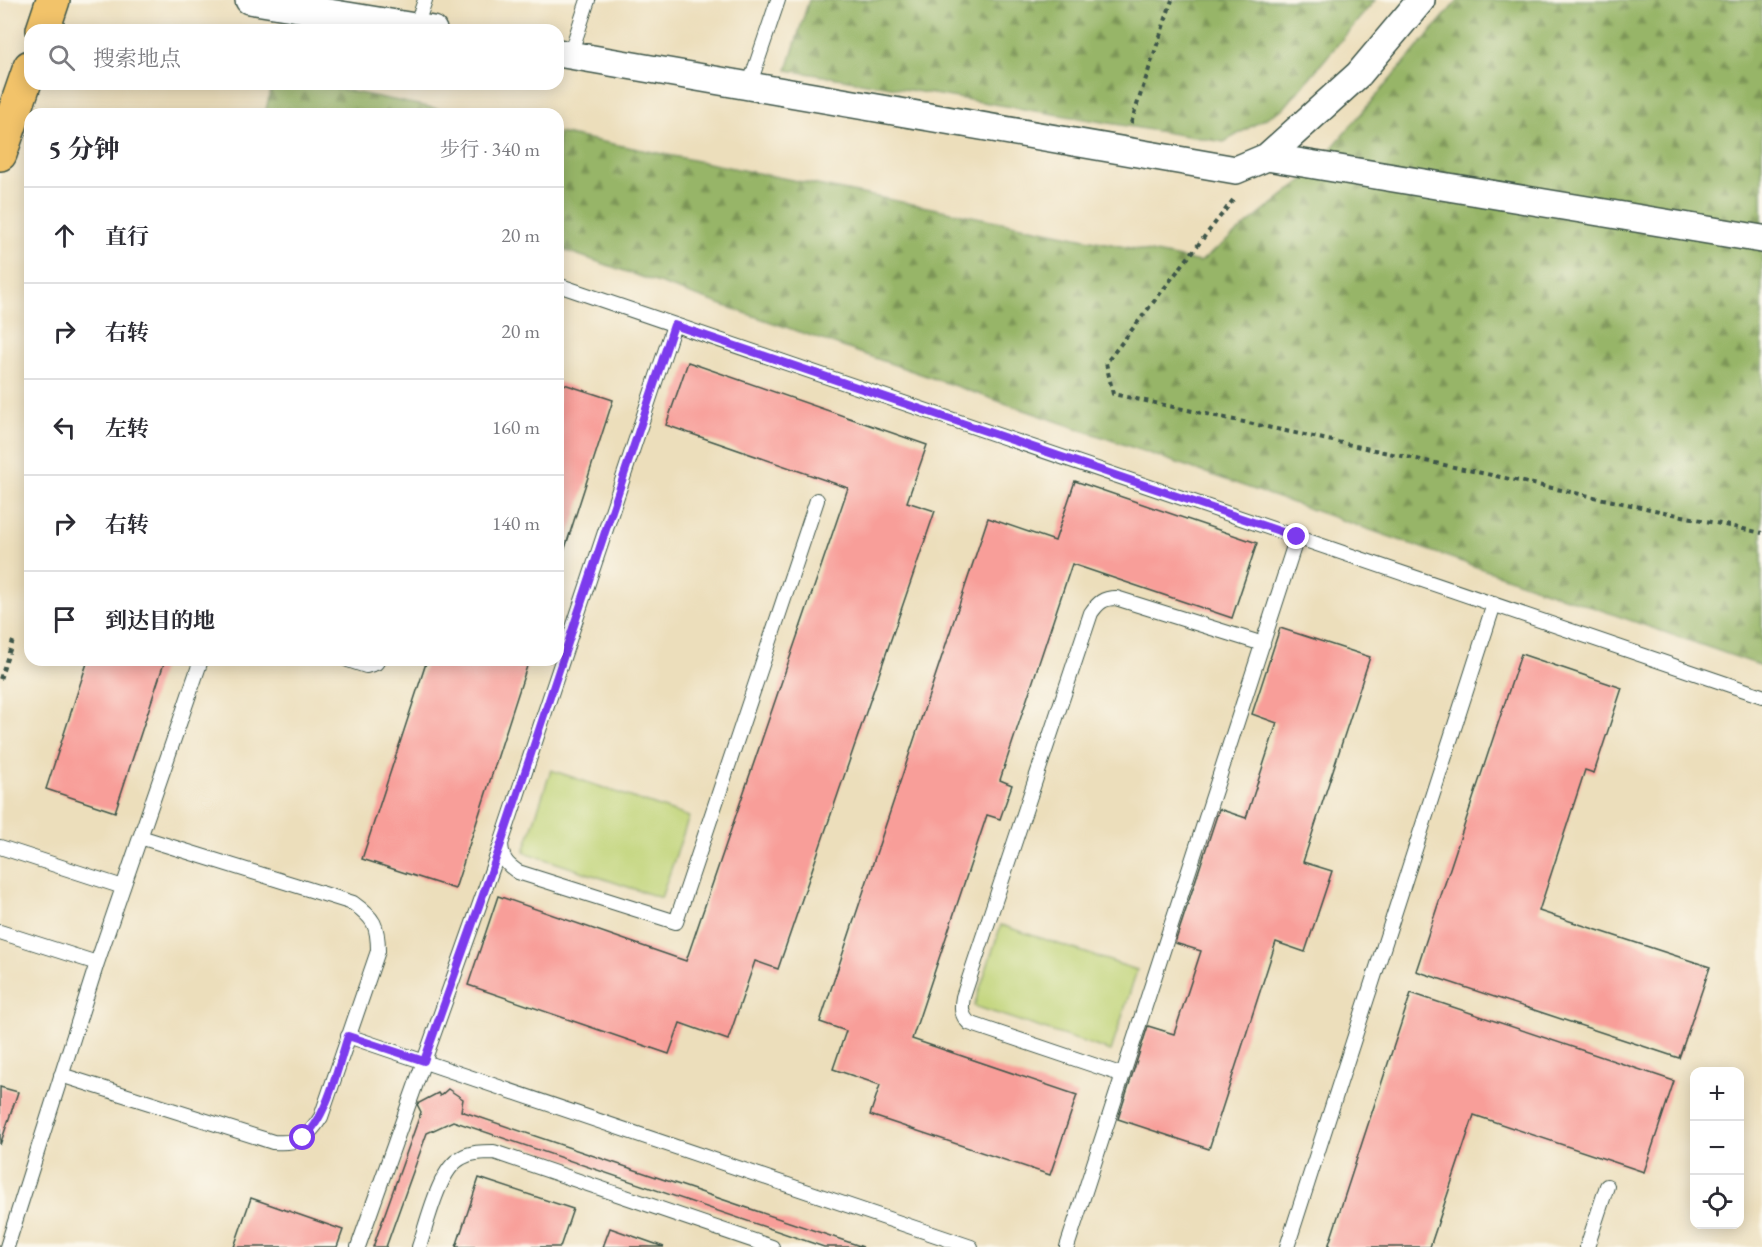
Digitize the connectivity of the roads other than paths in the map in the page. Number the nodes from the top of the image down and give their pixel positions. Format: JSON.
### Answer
{"nodes":[{"id":1,"x":53,"y":0,"type":"edge"},
{"id":2,"x":425,"y":0,"type":"edge"},
{"id":3,"x":588,"y":0,"type":"edge"},
{"id":4,"x":778,"y":0,"type":"edge"},
{"id":5,"x":1421,"y":0,"type":"edge"},
{"id":6,"x":267,"y":1,"type":"edge"},
{"id":7,"x":45,"y":24,"type":"edge"},
{"id":8,"x":401,"y":24,"type":"edge"},
{"id":9,"x":424,"y":24,"type":"edge"},
{"id":10,"x":564,"y":54,"type":"edge"},
{"id":11,"x":24,"y":84,"type":"edge"},
{"id":12,"x":748,"y":86,"type":"junction"},
{"id":13,"x":0,"y":154,"type":"edge"},
{"id":14,"x":1267,"y":157,"type":"junction"},
{"id":15,"x":1762,"y":239,"type":"edge"},
{"id":16,"x":564,"y":287,"type":"edge"},
{"id":17,"x":674,"y":325,"type":"junction"},
{"id":18,"x":817,"y":500,"type":"dead end"},
{"id":19,"x":1297,"y":537,"type":"junction"},
{"id":20,"x":1494,"y":604,"type":"junction"},
{"id":21,"x":1263,"y":644,"type":"junction"},
{"id":22,"x":564,"y":655,"type":"edge"},
{"id":23,"x":199,"y":666,"type":"edge"},
{"id":24,"x":560,"y":666,"type":"edge"},
{"id":25,"x":1762,"y":696,"type":"edge"},
{"id":26,"x":140,"y":837,"type":"junction"},
{"id":27,"x":501,"y":844,"type":"junction"},
{"id":28,"x":0,"y":847,"type":"edge"},
{"id":29,"x":123,"y":887,"type":"junction"},
{"id":30,"x":0,"y":932,"type":"edge"},
{"id":31,"x":97,"y":963,"type":"junction"},
{"id":32,"x":348,"y":1036,"type":"junction"},
{"id":33,"x":424,"y":1061,"type":"junction"},
{"id":34,"x":1123,"y":1075,"type":"junction"},
{"id":35,"x":61,"y":1076,"type":"junction"},
{"id":36,"x":1607,"y":1186,"type":"dead end"},
{"id":37,"x":7,"y":1247,"type":"edge"},
{"id":38,"x":358,"y":1247,"type":"edge"},
{"id":39,"x":419,"y":1247,"type":"edge"},
{"id":40,"x":772,"y":1247,"type":"edge"},
{"id":41,"x":971,"y":1247,"type":"edge"},
{"id":42,"x":1067,"y":1247,"type":"edge"},
{"id":43,"x":1287,"y":1247,"type":"edge"},
{"id":44,"x":1587,"y":1247,"type":"edge"}],
"edges":[{"from":1,"to":7,"type":"main road"},
{"from":2,"to":9,"type":"lane"},
{"from":3,"to":10,"type":"lane"},
{"from":4,"to":12,"type":"lane"},
{"from":5,"to":14,"type":"street"},
{"from":6,"to":8,"type":"street"},
{"from":10,"to":12,"type":"street"},
{"from":11,"to":13,"type":"main road"},
{"from":12,"to":14,"type":"street"},
{"from":14,"to":15,"type":"street"},
{"from":16,"to":17,"type":"lane"},
{"from":17,"to":19,"type":"lane"},
{"from":17,"to":22,"type":"lane"},
{"from":18,"to":27,"type":"lane"},
{"from":19,"to":20,"type":"lane"},
{"from":19,"to":21,"type":"lane"},
{"from":20,"to":25,"type":"lane"},
{"from":20,"to":43,"type":"lane"},
{"from":21,"to":34,"type":"lane"},
{"from":21,"to":34,"type":"lane"},
{"from":23,"to":26,"type":"lane"},
{"from":24,"to":27,"type":"lane"},
{"from":26,"to":29,"type":"lane"},
{"from":26,"to":32,"type":"lane"},
{"from":27,"to":33,"type":"lane"},
{"from":28,"to":29,"type":"lane"},
{"from":29,"to":31,"type":"lane"},
{"from":30,"to":31,"type":"lane"},
{"from":31,"to":35,"type":"lane"},
{"from":32,"to":33,"type":"lane"},
{"from":32,"to":35,"type":"lane"},
{"from":33,"to":38,"type":"lane"},
{"from":33,"to":41,"type":"lane"},
{"from":34,"to":42,"type":"lane"},
{"from":35,"to":37,"type":"lane"},
{"from":36,"to":44,"type":"lane"},
{"from":39,"to":40,"type":"lane"}]}
